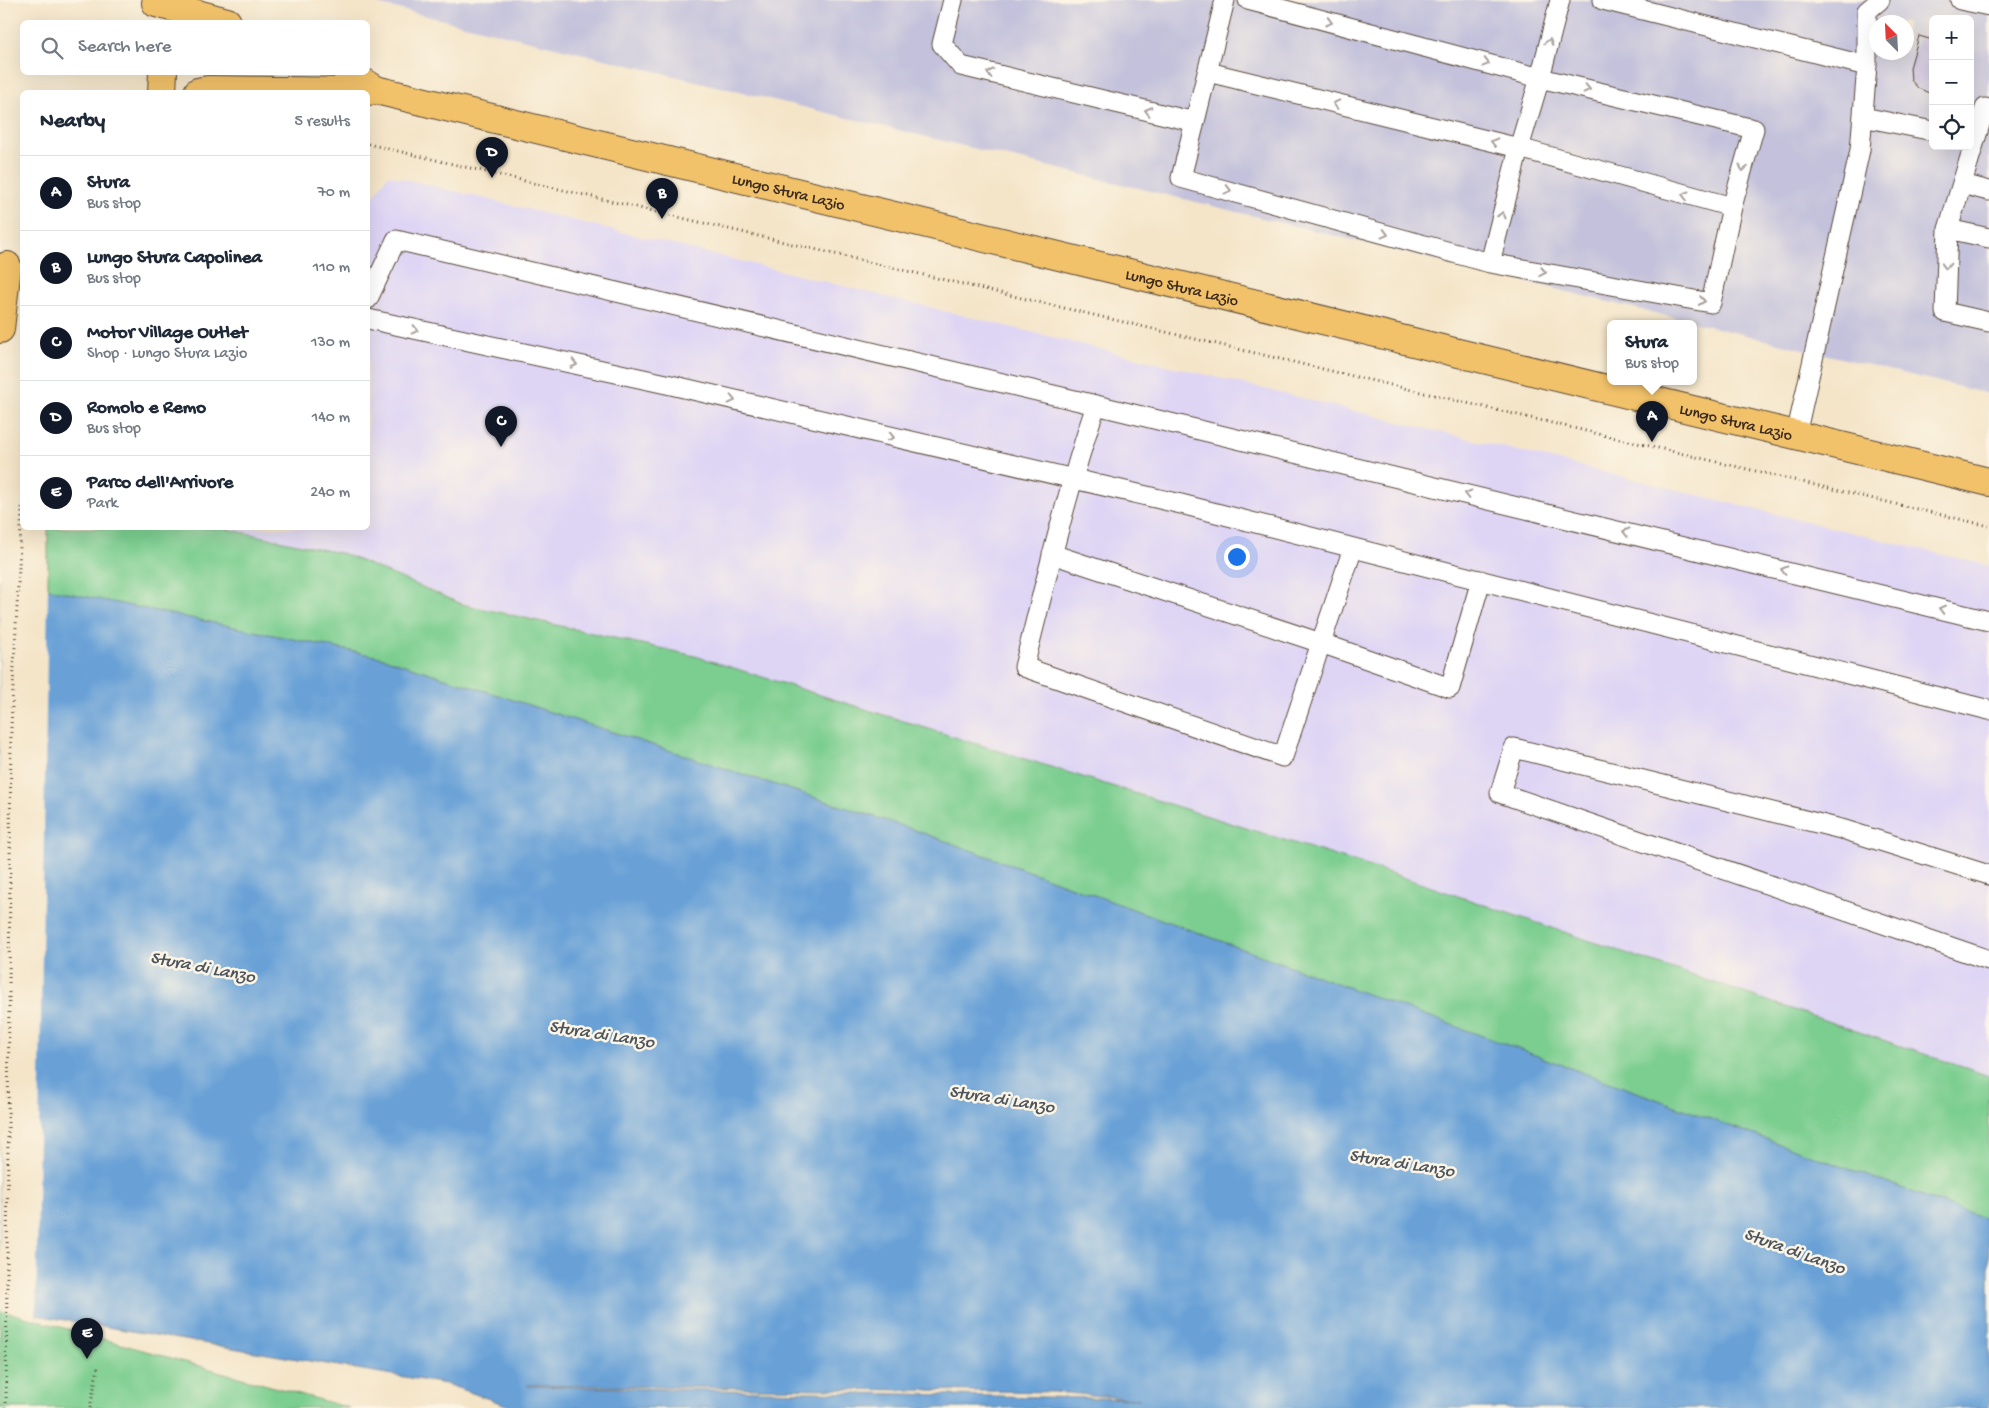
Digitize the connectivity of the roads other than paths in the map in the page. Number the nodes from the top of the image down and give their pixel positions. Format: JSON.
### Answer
{"nodes":[{"id":1,"x":953,"y":0,"type":"edge"},
{"id":2,"x":1225,"y":0,"type":"edge"},
{"id":3,"x":1248,"y":0,"type":"edge"},
{"id":4,"x":1560,"y":0,"type":"edge"},
{"id":5,"x":1603,"y":0,"type":"edge"},
{"id":6,"x":1880,"y":0,"type":"edge"},
{"id":7,"x":1960,"y":0,"type":"edge"},
{"id":8,"x":1989,"y":6,"type":"edge"},
{"id":9,"x":157,"y":8,"type":"edge"},
{"id":10,"x":217,"y":20,"type":"edge"},
{"id":11,"x":1867,"y":66,"type":"junction"},
{"id":12,"x":1208,"y":72,"type":"junction"},
{"id":13,"x":163,"y":75,"type":"edge"},
{"id":14,"x":1540,"y":78,"type":"junction"},
{"id":15,"x":360,"y":87,"type":"edge"},
{"id":16,"x":162,"y":90,"type":"edge"},
{"id":17,"x":208,"y":90,"type":"edge"},
{"id":18,"x":1989,"y":109,"type":"edge"},
{"id":19,"x":1863,"y":117,"type":"junction"},
{"id":20,"x":1195,"y":122,"type":"junction"},
{"id":21,"x":1929,"y":130,"type":"edge"},
{"id":22,"x":1974,"y":136,"type":"edge"},
{"id":23,"x":1519,"y":148,"type":"junction"},
{"id":24,"x":1970,"y":150,"type":"edge"},
{"id":25,"x":1962,"y":184,"type":"junction"},
{"id":26,"x":1989,"y":191,"type":"edge"},
{"id":27,"x":1732,"y":208,"type":"junction"},
{"id":28,"x":1948,"y":229,"type":"junction"},
{"id":29,"x":1989,"y":238,"type":"edge"},
{"id":30,"x":1490,"y":263,"type":"junction"},
{"id":31,"x":10,"y":264,"type":"edge"},
{"id":32,"x":370,"y":295,"type":"edge"},
{"id":33,"x":370,"y":319,"type":"edge"},
{"id":34,"x":1989,"y":322,"type":"edge"},
{"id":35,"x":0,"y":329,"type":"edge"},
{"id":36,"x":1096,"y":405,"type":"junction"},
{"id":37,"x":1796,"y":436,"type":"junction"},
{"id":38,"x":1072,"y":479,"type":"junction"},
{"id":39,"x":1989,"y":482,"type":"edge"},
{"id":40,"x":1353,"y":548,"type":"junction"},
{"id":41,"x":1052,"y":554,"type":"junction"},
{"id":42,"x":1481,"y":580,"type":"junction"},
{"id":43,"x":1989,"y":621,"type":"edge"},
{"id":44,"x":1321,"y":643,"type":"junction"},
{"id":45,"x":1989,"y":710,"type":"edge"},
{"id":46,"x":1989,"y":875,"type":"edge"},
{"id":47,"x":1989,"y":960,"type":"edge"}],
"edges":[{"from":20,"to":1,"type":"lane","one_way":true},
{"from":2,"to":12,"type":"lane"},
{"from":3,"to":14,"type":"lane","one_way":true},
{"from":14,"to":4,"type":"lane","one_way":true},
{"from":5,"to":11,"type":"lane"},
{"from":6,"to":11,"type":"lane"},
{"from":7,"to":8,"type":"lane"},
{"from":9,"to":10,"type":"main road"},
{"from":11,"to":19,"type":"lane"},
{"from":12,"to":20,"type":"lane"},
{"from":23,"to":12,"type":"lane","one_way":true},
{"from":13,"to":16,"type":"main road"},
{"from":14,"to":23,"type":"lane"},
{"from":14,"to":27,"type":"lane","one_way":true},
{"from":15,"to":17,"type":"main road","name":"Lungo Stura Lazio"},
{"from":15,"to":37,"type":"main road","name":"Lungo Stura Lazio"},
{"from":18,"to":22,"type":"lane"},
{"from":19,"to":21,"type":"lane"},
{"from":19,"to":37,"type":"lane"},
{"from":20,"to":30,"type":"lane","one_way":true},
{"from":27,"to":23,"type":"lane","one_way":true},
{"from":30,"to":23,"type":"lane","one_way":true},
{"from":24,"to":25,"type":"lane"},
{"from":25,"to":26,"type":"lane"},
{"from":25,"to":28,"type":"lane"},
{"from":30,"to":27,"type":"lane","one_way":true},
{"from":28,"to":29,"type":"lane"},
{"from":28,"to":34,"type":"lane","one_way":true},
{"from":31,"to":35,"type":"main road"},
{"from":32,"to":36,"type":"lane"},
{"from":33,"to":38,"type":"lane","one_way":true},
{"from":36,"to":38,"type":"lane"},
{"from":43,"to":36,"type":"lane","one_way":true},
{"from":37,"to":39,"type":"main road","name":"Lungo Stura Lazio"},
{"from":38,"to":40,"type":"lane"},
{"from":38,"to":41,"type":"lane"},
{"from":40,"to":42,"type":"lane"},
{"from":40,"to":44,"type":"lane"},
{"from":41,"to":44,"type":"lane"},
{"from":41,"to":44,"type":"lane"},
{"from":42,"to":44,"type":"lane"},
{"from":42,"to":45,"type":"lane"},
{"from":46,"to":47,"type":"lane"}]}
